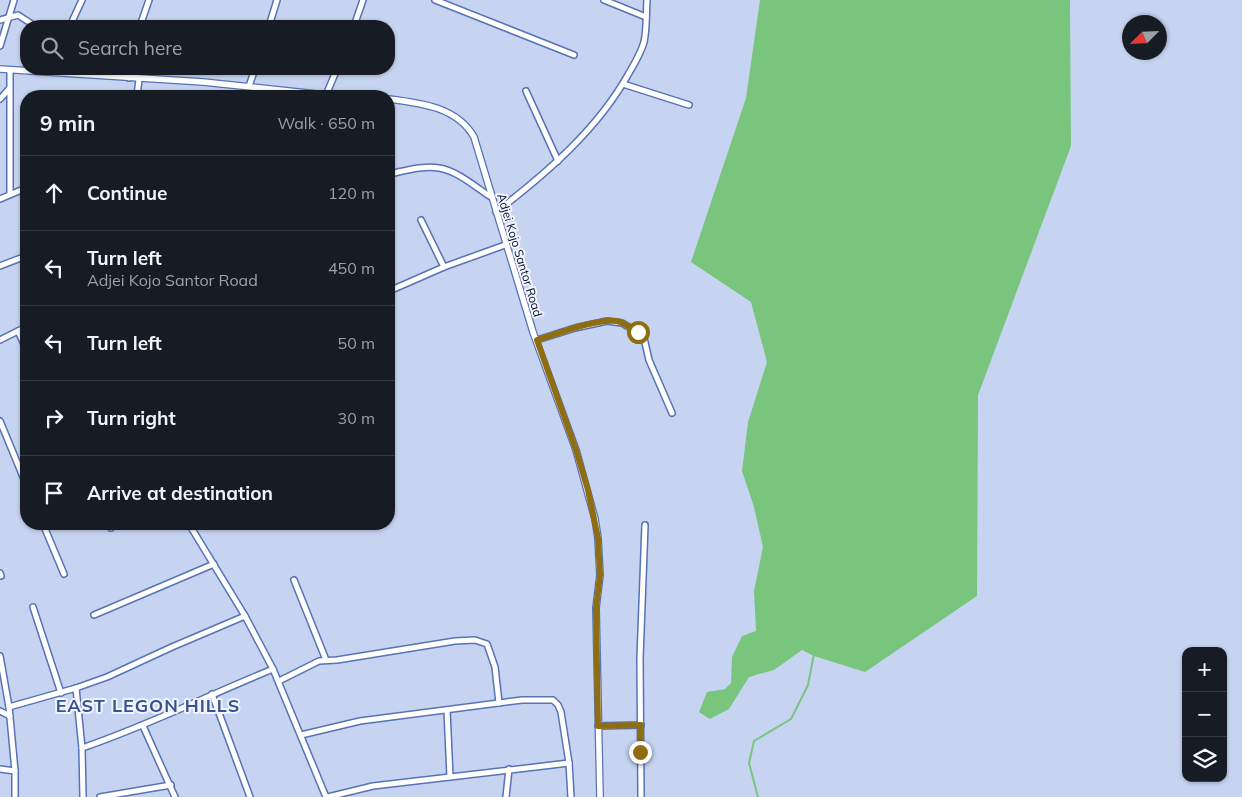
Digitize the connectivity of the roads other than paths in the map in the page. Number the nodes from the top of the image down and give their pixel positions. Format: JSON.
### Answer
{"nodes":[{"id":1,"x":14,"y":0,"type":"edge"},
{"id":2,"x":82,"y":0,"type":"edge"},
{"id":3,"x":149,"y":0,"type":"edge"},
{"id":4,"x":277,"y":0,"type":"edge"},
{"id":5,"x":363,"y":0,"type":"edge"},
{"id":6,"x":435,"y":0,"type":"edge"},
{"id":7,"x":604,"y":0,"type":"edge"},
{"id":8,"x":647,"y":0,"type":"edge"},
{"id":9,"x":8,"y":18,"type":"junction"},
{"id":10,"x":646,"y":18,"type":"junction"},
{"id":11,"x":0,"y":20,"type":"edge"},
{"id":12,"x":26,"y":20,"type":"edge"},
{"id":13,"x":72,"y":20,"type":"edge"},
{"id":14,"x":142,"y":20,"type":"edge"},
{"id":15,"x":271,"y":20,"type":"edge"},
{"id":16,"x":356,"y":20,"type":"edge"},
{"id":17,"x":0,"y":46,"type":"edge"},
{"id":18,"x":574,"y":54,"type":"dead end"},
{"id":19,"x":0,"y":69,"type":"edge"},
{"id":20,"x":10,"y":70,"type":"junction"},
{"id":21,"x":20,"y":70,"type":"edge"},
{"id":22,"x":99,"y":75,"type":"edge"},
{"id":23,"x":130,"y":75,"type":"edge"},
{"id":24,"x":253,"y":75,"type":"edge"},
{"id":25,"x":334,"y":75,"type":"edge"},
{"id":26,"x":130,"y":78,"type":"junction"},
{"id":27,"x":139,"y":79,"type":"junction"},
{"id":28,"x":623,"y":84,"type":"junction"},
{"id":29,"x":248,"y":86,"type":"junction"},
{"id":30,"x":9,"y":89,"type":"junction"},
{"id":31,"x":138,"y":90,"type":"edge"},
{"id":32,"x":283,"y":90,"type":"edge"},
{"id":33,"x":328,"y":90,"type":"edge"},
{"id":34,"x":526,"y":91,"type":"dead end"},
{"id":35,"x":0,"y":99,"type":"edge"},
{"id":36,"x":395,"y":100,"type":"edge"},
{"id":37,"x":690,"y":105,"type":"dead end"},
{"id":38,"x":558,"y":161,"type":"junction"},
{"id":39,"x":395,"y":173,"type":"edge"},
{"id":40,"x":20,"y":190,"type":"edge"},
{"id":41,"x":10,"y":194,"type":"junction"},
{"id":42,"x":491,"y":197,"type":"junction"},
{"id":43,"x":0,"y":199,"type":"edge"},
{"id":44,"x":496,"y":212,"type":"junction"},
{"id":45,"x":422,"y":220,"type":"dead end"},
{"id":46,"x":506,"y":245,"type":"junction"},
{"id":47,"x":20,"y":258,"type":"edge"},
{"id":48,"x":0,"y":266,"type":"edge"},
{"id":49,"x":444,"y":267,"type":"junction"},
{"id":50,"x":395,"y":288,"type":"edge"},
{"id":51,"x":18,"y":331,"type":"joint"},
{"id":52,"x":20,"y":336,"type":"edge"},
{"id":53,"x":0,"y":340,"type":"edge"},
{"id":54,"x":537,"y":340,"type":"junction"},
{"id":55,"x":672,"y":412,"type":"dead end"},
{"id":56,"x":0,"y":421,"type":"edge"},
{"id":57,"x":20,"y":469,"type":"edge"},
{"id":58,"x":645,"y":525,"type":"dead end"},
{"id":59,"x":46,"y":530,"type":"edge"},
{"id":60,"x":193,"y":530,"type":"edge"},
{"id":61,"x":214,"y":564,"type":"junction"},
{"id":62,"x":64,"y":574,"type":"dead end"},
{"id":63,"x":294,"y":580,"type":"dead end"},
{"id":64,"x":33,"y":608,"type":"dead end"},
{"id":65,"x":94,"y":615,"type":"dead end"},
{"id":66,"x":245,"y":616,"type":"junction"},
{"id":67,"x":0,"y":656,"type":"edge"},
{"id":68,"x":326,"y":660,"type":"junction"},
{"id":69,"x":273,"y":669,"type":"junction"},
{"id":70,"x":279,"y":681,"type":"junction"},
{"id":71,"x":76,"y":688,"type":"junction"},
{"id":72,"x":61,"y":693,"type":"junction"},
{"id":73,"x":212,"y":694,"type":"junction"},
{"id":74,"x":499,"y":703,"type":"junction"},
{"id":75,"x":9,"y":707,"type":"junction"},
{"id":76,"x":447,"y":710,"type":"junction"},
{"id":77,"x":0,"y":711,"type":"edge"},
{"id":78,"x":10,"y":716,"type":"junction"},
{"id":79,"x":641,"y":725,"type":"junction"},
{"id":80,"x":143,"y":726,"type":"junction"},
{"id":81,"x":598,"y":726,"type":"junction"},
{"id":82,"x":301,"y":735,"type":"junction"},
{"id":83,"x":82,"y":748,"type":"junction"},
{"id":84,"x":569,"y":763,"type":"junction"},
{"id":85,"x":0,"y":769,"type":"edge"},
{"id":86,"x":509,"y":769,"type":"junction"},
{"id":87,"x":15,"y":771,"type":"junction"},
{"id":88,"x":450,"y":777,"type":"junction"},
{"id":89,"x":171,"y":786,"type":"junction"},
{"id":90,"x":15,"y":797,"type":"edge"},
{"id":91,"x":83,"y":797,"type":"edge"},
{"id":92,"x":100,"y":797,"type":"edge"},
{"id":93,"x":175,"y":797,"type":"edge"},
{"id":94,"x":250,"y":797,"type":"edge"},
{"id":95,"x":327,"y":797,"type":"edge"},
{"id":96,"x":506,"y":797,"type":"edge"},
{"id":97,"x":571,"y":797,"type":"edge"},
{"id":98,"x":600,"y":797,"type":"edge"},
{"id":99,"x":641,"y":797,"type":"edge"}],
"edges":[{"from":1,"to":9,"type":"street"},
{"from":2,"to":13,"type":"street"},
{"from":3,"to":14,"type":"street"},
{"from":4,"to":15,"type":"street"},
{"from":5,"to":16,"type":"street"},
{"from":6,"to":18,"type":"street"},
{"from":7,"to":10,"type":"street"},
{"from":8,"to":10,"type":"street"},
{"from":9,"to":11,"type":"street"},
{"from":9,"to":12,"type":"street"},
{"from":9,"to":17,"type":"street"},
{"from":10,"to":28,"type":"street"},
{"from":19,"to":20,"type":"street"},
{"from":20,"to":21,"type":"street"},
{"from":20,"to":30,"type":"street"},
{"from":22,"to":26,"type":"street"},
{"from":23,"to":26,"type":"street"},
{"from":24,"to":29,"type":"street"},
{"from":25,"to":33,"type":"street"},
{"from":26,"to":27,"type":"street"},
{"from":27,"to":29,"type":"street"},
{"from":27,"to":31,"type":"street"},
{"from":28,"to":37,"type":"street"},
{"from":28,"to":38,"type":"street"},
{"from":29,"to":32,"type":"street"},
{"from":30,"to":35,"type":"street"},
{"from":30,"to":41,"type":"street"},
{"from":34,"to":38,"type":"street"},
{"from":36,"to":42,"type":"street","name":"Adjei Kojo Santor Road"},
{"from":38,"to":44,"type":"street"},
{"from":39,"to":42,"type":"street"},
{"from":40,"to":41,"type":"street"},
{"from":41,"to":43,"type":"street"},
{"from":42,"to":44,"type":"street","name":"Adjei Kojo Santor Road"},
{"from":44,"to":46,"type":"street","name":"Adjei Kojo Santor Road"},
{"from":45,"to":49,"type":"street"},
{"from":46,"to":49,"type":"street"},
{"from":46,"to":54,"type":"street","name":"Adjei Kojo Santor Road"},
{"from":47,"to":48,"type":"street"},
{"from":49,"to":50,"type":"street"},
{"from":51,"to":52,"type":"street"},
{"from":51,"to":53,"type":"street"},
{"from":54,"to":55,"type":"street"},
{"from":54,"to":81,"type":"street","name":"Adjei Kojo Santor Road"},
{"from":56,"to":57,"type":"street"},
{"from":58,"to":79,"type":"street"},
{"from":59,"to":62,"type":"street"},
{"from":60,"to":61,"type":"street"},
{"from":61,"to":65,"type":"street"},
{"from":61,"to":66,"type":"street"},
{"from":63,"to":68,"type":"street"},
{"from":64,"to":72,"type":"street"},
{"from":66,"to":69,"type":"street"},
{"from":66,"to":71,"type":"street"},
{"from":67,"to":75,"type":"street"},
{"from":68,"to":70,"type":"street"},
{"from":68,"to":74,"type":"street"},
{"from":69,"to":70,"type":"street"},
{"from":69,"to":73,"type":"street"},
{"from":70,"to":82,"type":"street"},
{"from":71,"to":72,"type":"street"},
{"from":71,"to":83,"type":"street"},
{"from":72,"to":75,"type":"street"},
{"from":73,"to":80,"type":"street"},
{"from":73,"to":94,"type":"street"},
{"from":74,"to":76,"type":"street"},
{"from":74,"to":84,"type":"street"},
{"from":75,"to":78,"type":"street"},
{"from":76,"to":82,"type":"street"},
{"from":76,"to":88,"type":"street"},
{"from":77,"to":78,"type":"street"},
{"from":78,"to":87,"type":"street"},
{"from":79,"to":81,"type":"street"},
{"from":79,"to":99,"type":"street"},
{"from":80,"to":83,"type":"street"},
{"from":80,"to":89,"type":"street"},
{"from":81,"to":98,"type":"street","name":"Adjei Kojo Santor Road"},
{"from":82,"to":95,"type":"street"},
{"from":83,"to":91,"type":"street"},
{"from":84,"to":86,"type":"street"},
{"from":84,"to":97,"type":"street"},
{"from":85,"to":87,"type":"street"},
{"from":86,"to":88,"type":"street"},
{"from":86,"to":96,"type":"street"},
{"from":87,"to":90,"type":"street"},
{"from":88,"to":95,"type":"street"},
{"from":89,"to":92,"type":"street"},
{"from":89,"to":93,"type":"street"}]}
